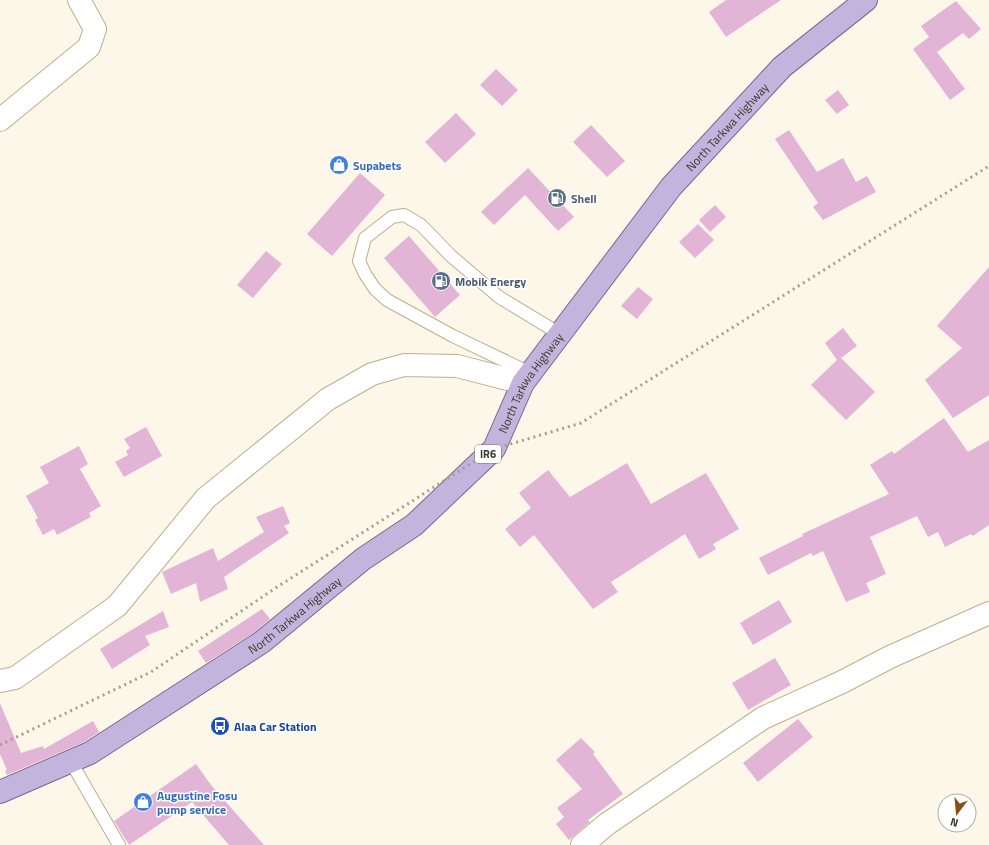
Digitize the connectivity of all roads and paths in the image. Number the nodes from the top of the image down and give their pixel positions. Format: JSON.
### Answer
{"nodes":[{"id":1,"x":79,"y":0,"type":"edge"},
{"id":2,"x":866,"y":0,"type":"edge"},
{"id":3,"x":0,"y":120,"type":"edge"},
{"id":4,"x":560,"y":334,"type":"junction"},
{"id":5,"x":527,"y":378,"type":"junction"},
{"id":6,"x":989,"y":613,"type":"edge"},
{"id":7,"x":0,"y":681,"type":"edge"},
{"id":8,"x":71,"y":762,"type":"junction"},
{"id":9,"x":0,"y":792,"type":"edge"},
{"id":10,"x":119,"y":845,"type":"edge"},
{"id":11,"x":582,"y":845,"type":"edge"}],
"edges":[{"from":1,"to":3,"type":"street"},
{"from":2,"to":4,"type":"main road","name":"North Tarkwa Highway","number":"IR6"},
{"from":4,"to":5,"type":"main road","name":"North Tarkwa Highway","number":"IR6"},
{"from":4,"to":5,"type":"lane"},
{"from":5,"to":7,"type":"street"},
{"from":5,"to":8,"type":"main road","name":"North Tarkwa Highway","number":"IR6"},
{"from":6,"to":11,"type":"street"},
{"from":8,"to":9,"type":"main road","name":"North Tarkwa Highway","number":"IR6"},
{"from":8,"to":10,"type":"lane"}]}
